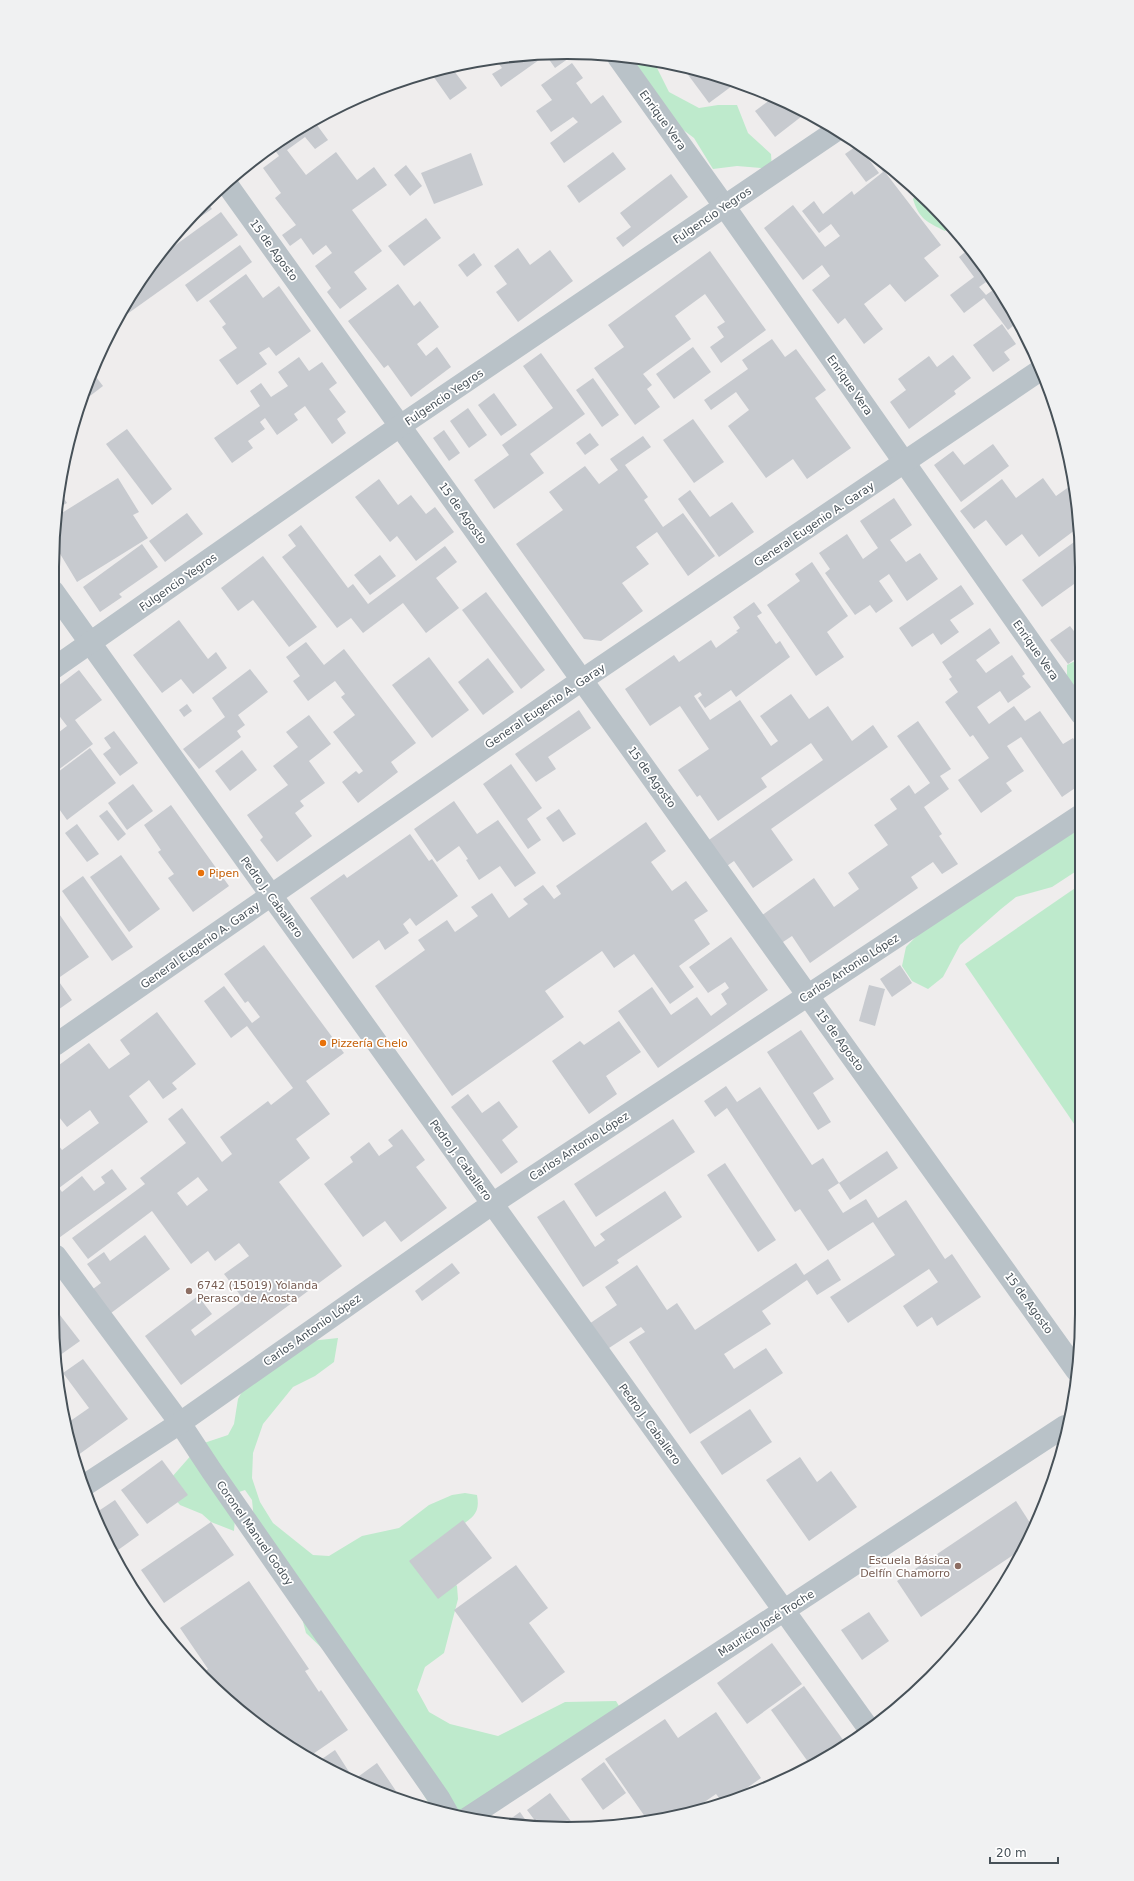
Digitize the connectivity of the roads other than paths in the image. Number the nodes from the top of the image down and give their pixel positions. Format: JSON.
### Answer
{"nodes":[{"id":1,"x":622,"y":62,"type":"edge"},
{"id":2,"x":832,"y":134,"type":"edge"},
{"id":3,"x":229,"y":188,"type":"edge"},
{"id":4,"x":725,"y":207,"type":"junction"},
{"id":5,"x":1036,"y":373,"type":"edge"},
{"id":6,"x":400,"y":426,"type":"junction"},
{"id":7,"x":905,"y":462,"type":"junction"},
{"id":8,"x":59,"y":599,"type":"edge"},
{"id":9,"x":90,"y":642,"type":"junction"},
{"id":10,"x":59,"y":664,"type":"edge"},
{"id":11,"x":582,"y":680,"type":"junction"},
{"id":12,"x":1075,"y":705,"type":"edge"},
{"id":13,"x":1075,"y":819,"type":"edge"},
{"id":14,"x":271,"y":895,"type":"junction"},
{"id":15,"x":808,"y":995,"type":"junction"},
{"id":16,"x":59,"y":1042,"type":"edge"},
{"id":17,"x":492,"y":1204,"type":"junction"},
{"id":18,"x":59,"y":1260,"type":"edge"},
{"id":19,"x":1072,"y":1365,"type":"edge"},
{"id":20,"x":180,"y":1423,"type":"junction"},
{"id":21,"x":1062,"y":1428,"type":"edge"},
{"id":22,"x":88,"y":1483,"type":"edge"},
{"id":23,"x":784,"y":1611,"type":"junction"},
{"id":24,"x":865,"y":1725,"type":"edge"},
{"id":25,"x":444,"y":1807,"type":"edge"},
{"id":26,"x":475,"y":1813,"type":"edge"}],
"edges":[{"from":1,"to":4,"type":"street","name":"Enrique Vera"},
{"from":2,"to":4,"type":"street","name":"Fulgencio Yegros"},
{"from":3,"to":6,"type":"street","name":"15 de Agosto"},
{"from":4,"to":6,"type":"street","name":"Fulgencio Yegros"},
{"from":4,"to":7,"type":"street","name":"Enrique Vera"},
{"from":5,"to":7,"type":"street","name":"General Eugenio A. Garay"},
{"from":6,"to":9,"type":"street","name":"Fulgencio Yegros"},
{"from":6,"to":11,"type":"street","name":"15 de Agosto"},
{"from":7,"to":11,"type":"street","name":"General Eugenio A. Garay"},
{"from":7,"to":12,"type":"street","name":"Enrique Vera"},
{"from":8,"to":9,"type":"street","name":"Pedro J. Caballero"},
{"from":9,"to":10,"type":"street","name":"Fulgencio Yegros"},
{"from":9,"to":14,"type":"street","name":"Pedro J. Caballero"},
{"from":11,"to":14,"type":"street","name":"General Eugenio A. Garay"},
{"from":11,"to":15,"type":"street","name":"15 de Agosto"},
{"from":13,"to":15,"type":"street","name":"Carlos Antonio López"},
{"from":14,"to":16,"type":"street","name":"General Eugenio A. Garay"},
{"from":14,"to":17,"type":"street","name":"Pedro J. Caballero"},
{"from":15,"to":17,"type":"street","name":"Carlos Antonio López"},
{"from":15,"to":19,"type":"street","name":"15 de Agosto"},
{"from":17,"to":20,"type":"street","name":"Carlos Antonio López"},
{"from":17,"to":23,"type":"street","name":"Pedro J. Caballero"},
{"from":18,"to":20,"type":"street","name":"Coronel Manuel Godoy"},
{"from":20,"to":22,"type":"street","name":"Carlos Antonio López"},
{"from":20,"to":25,"type":"street","name":"Coronel Manuel Godoy"},
{"from":21,"to":23,"type":"street","name":"Mauricio José Troche"},
{"from":23,"to":24,"type":"street","name":"Pedro J. Caballero"},
{"from":23,"to":26,"type":"street","name":"Mauricio José Troche"}]}
